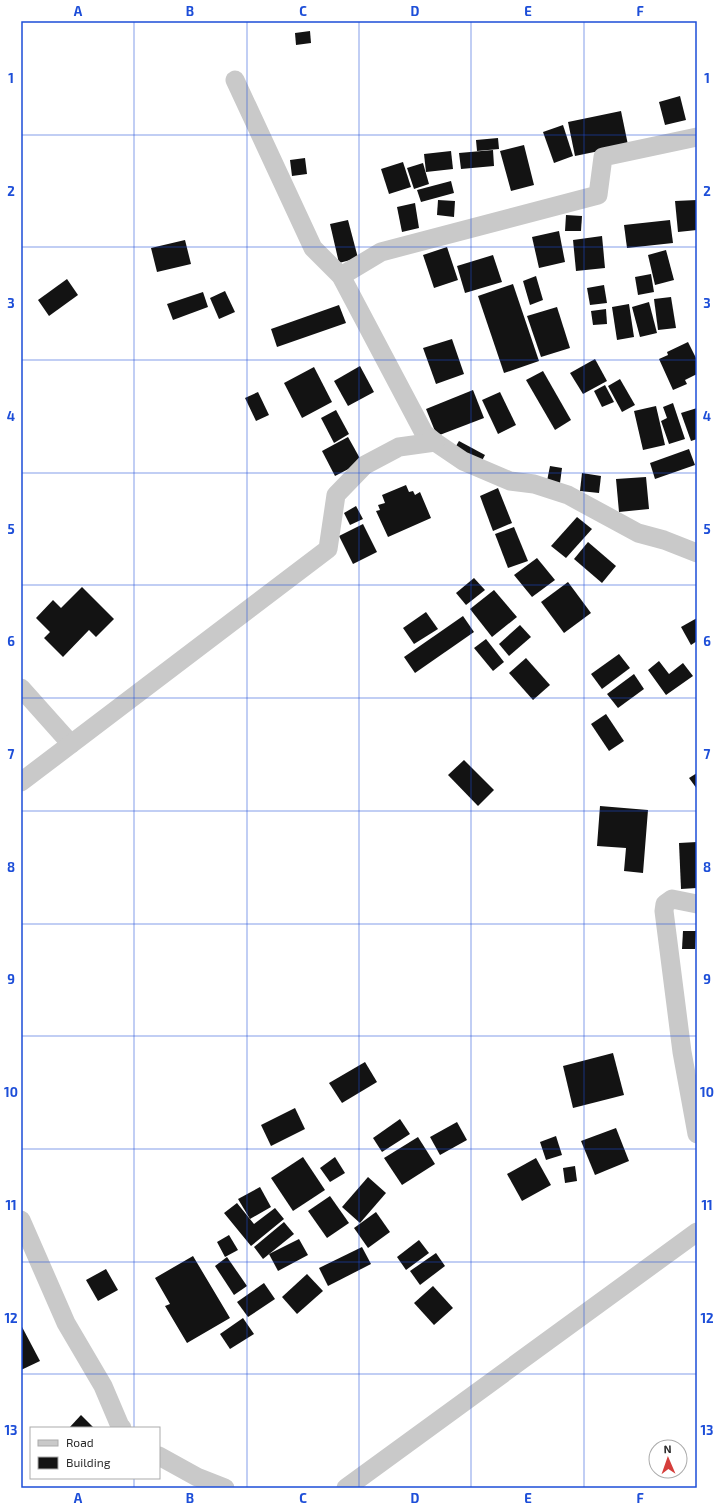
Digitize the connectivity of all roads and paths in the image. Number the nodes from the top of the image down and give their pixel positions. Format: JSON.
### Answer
{"nodes":[{"id":1,"x":235,"y":80,"type":"dead end"},
{"id":2,"x":697,"y":137,"type":"edge"},
{"id":3,"x":341,"y":276,"type":"junction"},
{"id":4,"x":434,"y":442,"type":"junction"},
{"id":5,"x":697,"y":553,"type":"edge"},
{"id":6,"x":21,"y":688,"type":"edge"},
{"id":7,"x":71,"y":744,"type":"junction"},
{"id":8,"x":21,"y":782,"type":"edge"},
{"id":9,"x":697,"y":904,"type":"edge"},
{"id":10,"x":697,"y":1134,"type":"edge"},
{"id":11,"x":21,"y":1220,"type":"edge"},
{"id":12,"x":697,"y":1232,"type":"edge"},
{"id":13,"x":121,"y":1427,"type":"edge"},
{"id":14,"x":160,"y":1457,"type":"edge"},
{"id":15,"x":225,"y":1488,"type":"edge"},
{"id":16,"x":346,"y":1488,"type":"edge"}],
"edges":[{"from":1,"to":3,"type":"street"},
{"from":2,"to":3,"type":"street"},
{"from":3,"to":4,"type":"street"},
{"from":4,"to":5,"type":"street"},
{"from":4,"to":7,"type":"street"},
{"from":6,"to":7,"type":"street"},
{"from":7,"to":8,"type":"street"},
{"from":9,"to":10,"type":"street"},
{"from":11,"to":13,"type":"street"},
{"from":12,"to":16,"type":"street"},
{"from":14,"to":15,"type":"street"}]}
